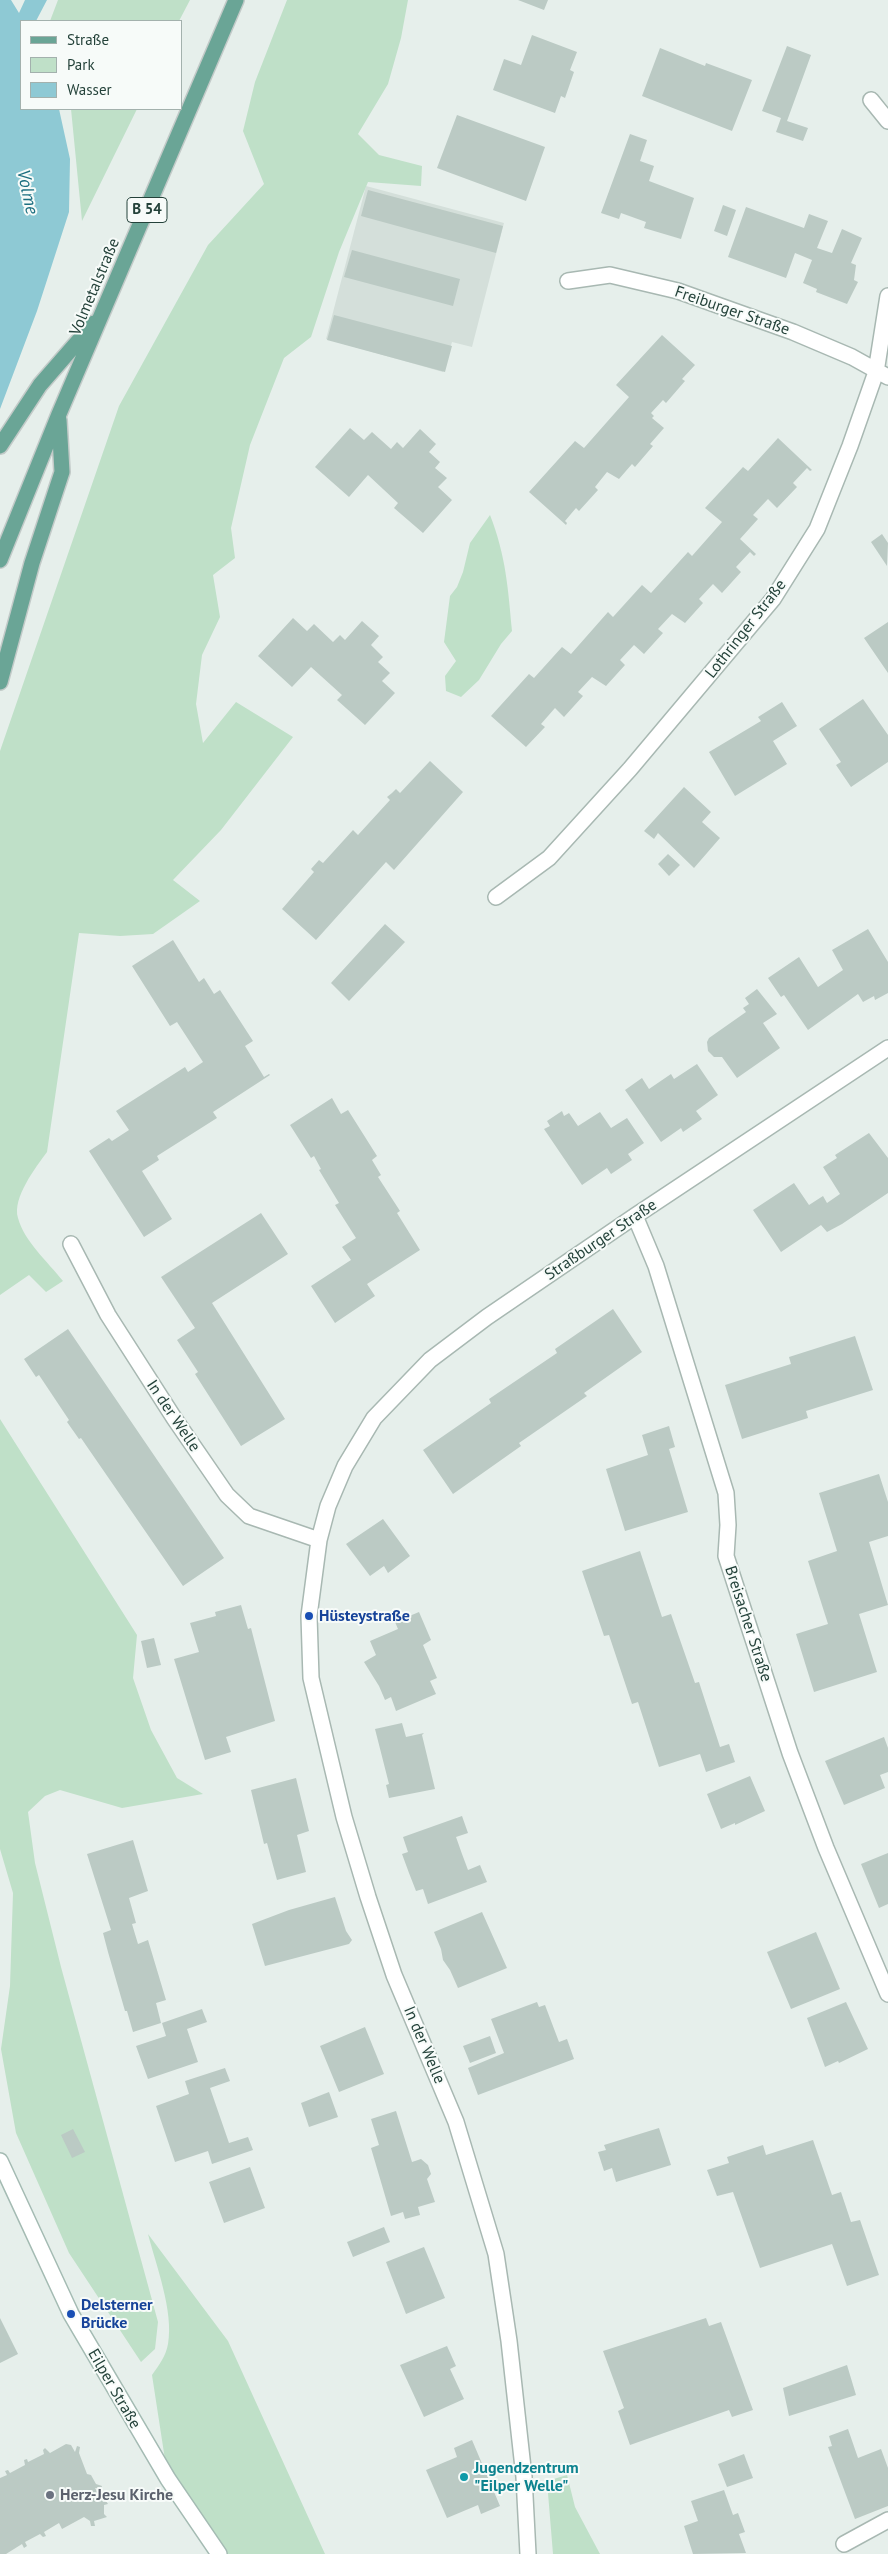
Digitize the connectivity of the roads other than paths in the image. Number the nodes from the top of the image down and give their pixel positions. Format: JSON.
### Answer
{"nodes":[{"id":1,"x":236,"y":0,"type":"edge"},
{"id":2,"x":871,"y":100,"type":"dead end"},
{"id":3,"x":888,"y":121,"type":"edge"},
{"id":4,"x":568,"y":281,"type":"dead end"},
{"id":5,"x":888,"y":296,"type":"edge"},
{"id":6,"x":105,"y":311,"type":"junction"},
{"id":7,"x":882,"y":374,"type":"edge"},
{"id":8,"x":59,"y":414,"type":"junction"},
{"id":9,"x":0,"y":446,"type":"edge"},
{"id":10,"x":0,"y":560,"type":"edge"},
{"id":11,"x":0,"y":682,"type":"edge"},
{"id":12,"x":496,"y":897,"type":"dead end"},
{"id":13,"x":888,"y":1048,"type":"edge"},
{"id":14,"x":635,"y":1216,"type":"junction"},
{"id":15,"x":72,"y":1244,"type":"dead end"},
{"id":16,"x":345,"y":1466,"type":"joint"},
{"id":17,"x":319,"y":1540,"type":"junction"},
{"id":18,"x":888,"y":1994,"type":"edge"},
{"id":19,"x":0,"y":2161,"type":"edge"},
{"id":20,"x":888,"y":2520,"type":"edge"},
{"id":21,"x":844,"y":2544,"type":"dead end"},
{"id":22,"x":219,"y":2554,"type":"edge"},
{"id":23,"x":528,"y":2554,"type":"edge"}],
"edges":[{"from":1,"to":6,"type":"main road","name":"Volmetalstraße","number":"B 54"},
{"from":2,"to":3,"type":"street"},
{"from":4,"to":7,"type":"street","name":"Freiburger Straße"},
{"from":5,"to":7,"type":"street","name":"Lothringer Straße"},
{"from":6,"to":8,"type":"main road","name":"Volmetalstraße","number":"B 54"},
{"from":6,"to":9,"type":"main road"},
{"from":7,"to":12,"type":"street","name":"Lothringer Straße"},
{"from":8,"to":10,"type":"main road","name":"Volmetalstraße","number":"B 54"},
{"from":8,"to":11,"type":"main road"},
{"from":13,"to":14,"type":"street","name":"Straßburger Straße"},
{"from":14,"to":16,"type":"street","name":"Straßburger Straße"},
{"from":14,"to":18,"type":"street","name":"Breisacher Straße"},
{"from":15,"to":17,"type":"street","name":"In der Welle"},
{"from":16,"to":17,"type":"street","name":"In der Welle"},
{"from":17,"to":23,"type":"street","name":"In der Welle"},
{"from":19,"to":22,"type":"street","name":"Eilper Straße"},
{"from":20,"to":21,"type":"street"}]}
